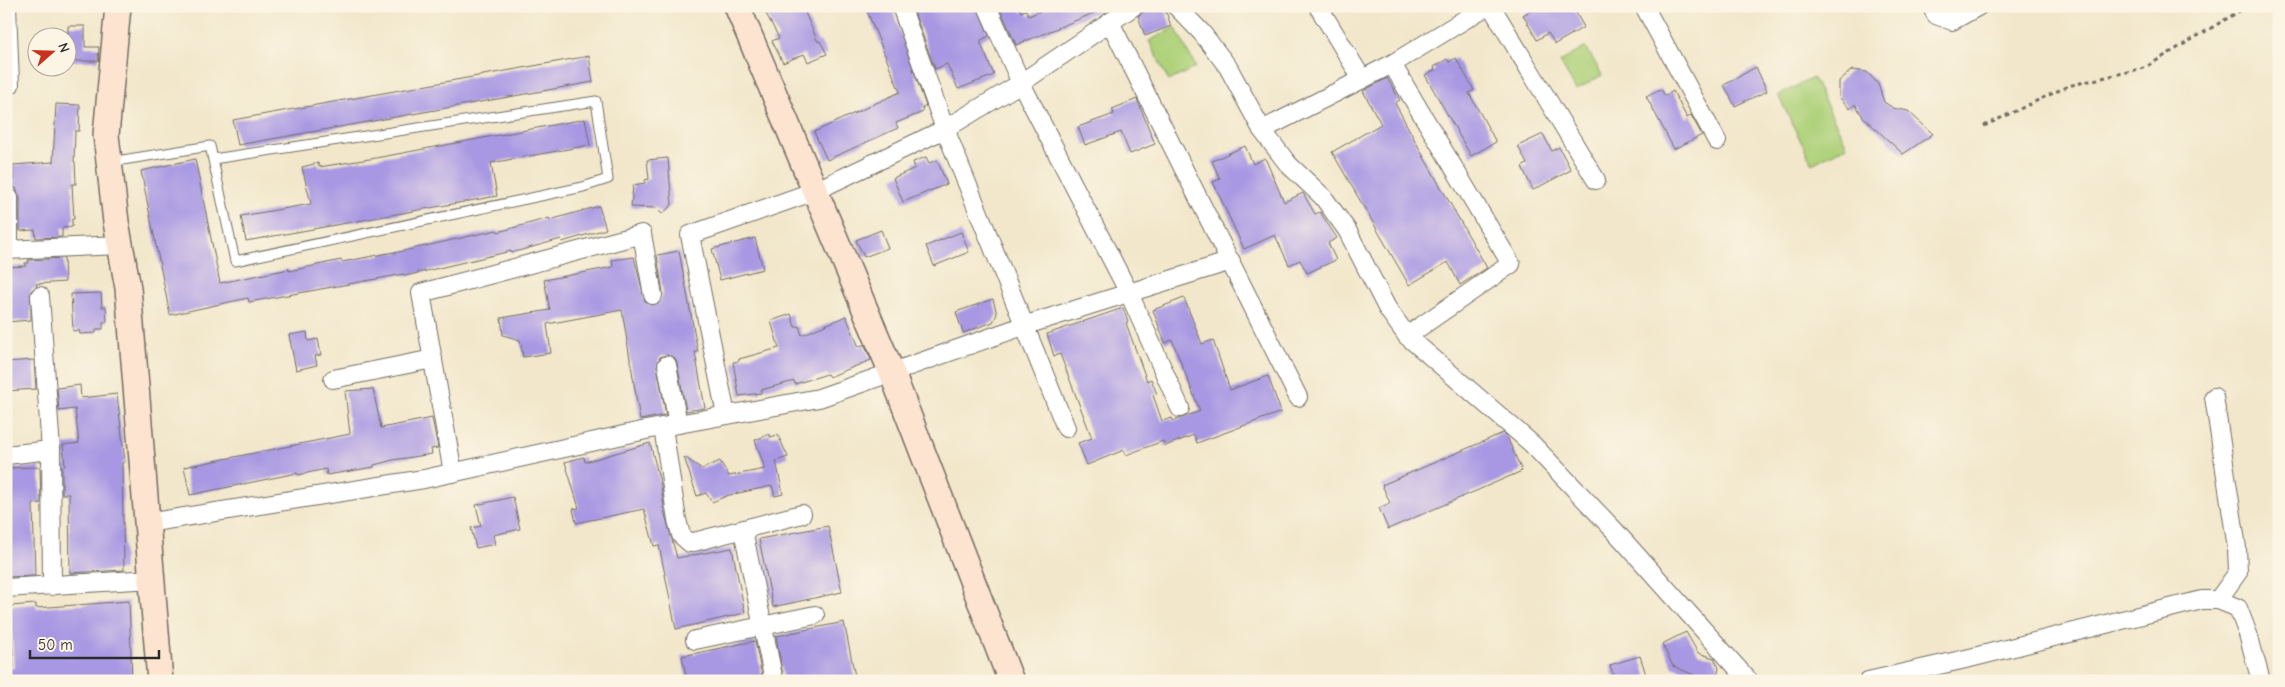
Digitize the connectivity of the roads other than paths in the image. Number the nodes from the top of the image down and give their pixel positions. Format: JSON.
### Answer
{"nodes":[{"id":1,"x":7,"y":6,"type":"edge"},
{"id":2,"x":118,"y":6,"type":"edge"},
{"id":3,"x":737,"y":6,"type":"edge"},
{"id":4,"x":901,"y":6,"type":"edge"},
{"id":5,"x":987,"y":6,"type":"edge"},
{"id":6,"x":1134,"y":6,"type":"edge"},
{"id":7,"x":1176,"y":6,"type":"edge"},
{"id":8,"x":1318,"y":6,"type":"edge"},
{"id":9,"x":1487,"y":6,"type":"edge"},
{"id":10,"x":1491,"y":6,"type":"edge"},
{"id":11,"x":1644,"y":6,"type":"edge"},
{"id":12,"x":1931,"y":6,"type":"edge"},
{"id":13,"x":1979,"y":6,"type":"edge"},
{"id":14,"x":1466,"y":12,"type":"edge"},
{"id":15,"x":1110,"y":22,"type":"junction"},
{"id":16,"x":1392,"y":64,"type":"junction"},
{"id":17,"x":1362,"y":79,"type":"junction"},
{"id":18,"x":1021,"y":83,"type":"junction"},
{"id":19,"x":6,"y":85,"type":"edge"},
{"id":20,"x":945,"y":129,"type":"junction"},
{"id":21,"x":1262,"y":130,"type":"junction"},
{"id":22,"x":1717,"y":141,"type":"dead end"},
{"id":23,"x":213,"y":159,"type":"junction"},
{"id":24,"x":110,"y":162,"type":"junction"},
{"id":25,"x":1596,"y":180,"type":"dead end"},
{"id":26,"x":815,"y":191,"type":"junction"},
{"id":27,"x":9,"y":198,"type":"dead end"},
{"id":28,"x":120,"y":245,"type":"junction"},
{"id":29,"x":8,"y":250,"type":"edge"},
{"id":30,"x":1231,"y":261,"type":"junction"},
{"id":31,"x":1129,"y":293,"type":"junction"},
{"id":32,"x":654,"y":295,"type":"dead end"},
{"id":33,"x":40,"y":296,"type":"dead end"},
{"id":34,"x":1023,"y":326,"type":"junction"},
{"id":35,"x":1407,"y":336,"type":"junction"},
{"id":36,"x":433,"y":359,"type":"junction"},
{"id":37,"x":667,"y":365,"type":"dead end"},
{"id":38,"x":892,"y":373,"type":"junction"},
{"id":39,"x":334,"y":379,"type":"dead end"},
{"id":40,"x":1298,"y":397,"type":"dead end"},
{"id":41,"x":2214,"y":397,"type":"dead end"},
{"id":42,"x":1180,"y":408,"type":"dead end"},
{"id":43,"x":726,"y":415,"type":"junction"},
{"id":44,"x":670,"y":425,"type":"junction"},
{"id":45,"x":1066,"y":428,"type":"dead end"},
{"id":46,"x":51,"y":450,"type":"junction"},
{"id":47,"x":6,"y":455,"type":"edge"},
{"id":48,"x":453,"y":473,"type":"junction"},
{"id":49,"x":802,"y":514,"type":"dead end"},
{"id":50,"x":147,"y":523,"type":"junction"},
{"id":51,"x":743,"y":530,"type":"junction"},
{"id":52,"x":152,"y":579,"type":"junction"},
{"id":53,"x":52,"y":586,"type":"junction"},
{"id":54,"x":6,"y":588,"type":"edge"},
{"id":55,"x":2218,"y":600,"type":"junction"},
{"id":56,"x":815,"y":615,"type":"dead end"},
{"id":57,"x":762,"y":626,"type":"junction"},
{"id":58,"x":695,"y":640,"type":"dead end"},
{"id":59,"x":160,"y":681,"type":"edge"},
{"id":60,"x":774,"y":681,"type":"edge"},
{"id":61,"x":1011,"y":681,"type":"edge"},
{"id":62,"x":1749,"y":681,"type":"edge"},
{"id":63,"x":1868,"y":681,"type":"edge"},
{"id":64,"x":2261,"y":681,"type":"edge"}],
"edges":[{"from":1,"to":19,"type":"street"},
{"from":2,"to":24,"type":"street"},
{"from":3,"to":26,"type":"street"},
{"from":4,"to":20,"type":"street"},
{"from":5,"to":18,"type":"street"},
{"from":6,"to":15,"type":"street"},
{"from":7,"to":21,"type":"street"},
{"from":8,"to":17,"type":"street"},
{"from":9,"to":14,"type":"street"},
{"from":10,"to":25,"type":"street"},
{"from":11,"to":22,"type":"street"},
{"from":12,"to":13,"type":"street"},
{"from":14,"to":16,"type":"street"},
{"from":15,"to":18,"type":"street"},
{"from":15,"to":30,"type":"street"},
{"from":16,"to":17,"type":"street"},
{"from":16,"to":35,"type":"street"},
{"from":17,"to":21,"type":"street"},
{"from":18,"to":20,"type":"street"},
{"from":18,"to":31,"type":"street"},
{"from":20,"to":26,"type":"street"},
{"from":20,"to":34,"type":"street"},
{"from":21,"to":35,"type":"street"},
{"from":23,"to":23,"type":"lane"},
{"from":23,"to":24,"type":"lane"},
{"from":24,"to":28,"type":"street"},
{"from":26,"to":38,"type":"street"},
{"from":26,"to":43,"type":"street"},
{"from":27,"to":29,"type":"street"},
{"from":28,"to":29,"type":"street"},
{"from":28,"to":50,"type":"street"},
{"from":30,"to":31,"type":"street"},
{"from":30,"to":40,"type":"street"},
{"from":31,"to":34,"type":"street"},
{"from":31,"to":42,"type":"street"},
{"from":32,"to":36,"type":"street"},
{"from":33,"to":46,"type":"street"},
{"from":34,"to":38,"type":"street"},
{"from":34,"to":45,"type":"street"},
{"from":35,"to":62,"type":"street"},
{"from":36,"to":39,"type":"street"},
{"from":36,"to":48,"type":"street"},
{"from":37,"to":44,"type":"street"},
{"from":38,"to":43,"type":"street"},
{"from":38,"to":61,"type":"street"},
{"from":41,"to":55,"type":"street"},
{"from":43,"to":44,"type":"street"},
{"from":44,"to":48,"type":"street"},
{"from":44,"to":51,"type":"street"},
{"from":46,"to":47,"type":"street"},
{"from":46,"to":53,"type":"street"},
{"from":48,"to":50,"type":"street"},
{"from":49,"to":51,"type":"street"},
{"from":50,"to":52,"type":"street"},
{"from":51,"to":57,"type":"street"},
{"from":52,"to":53,"type":"street"},
{"from":52,"to":59,"type":"street"},
{"from":53,"to":54,"type":"street"},
{"from":55,"to":63,"type":"street"},
{"from":55,"to":64,"type":"street"},
{"from":56,"to":57,"type":"street"},
{"from":57,"to":58,"type":"street"},
{"from":57,"to":60,"type":"street"}]}
